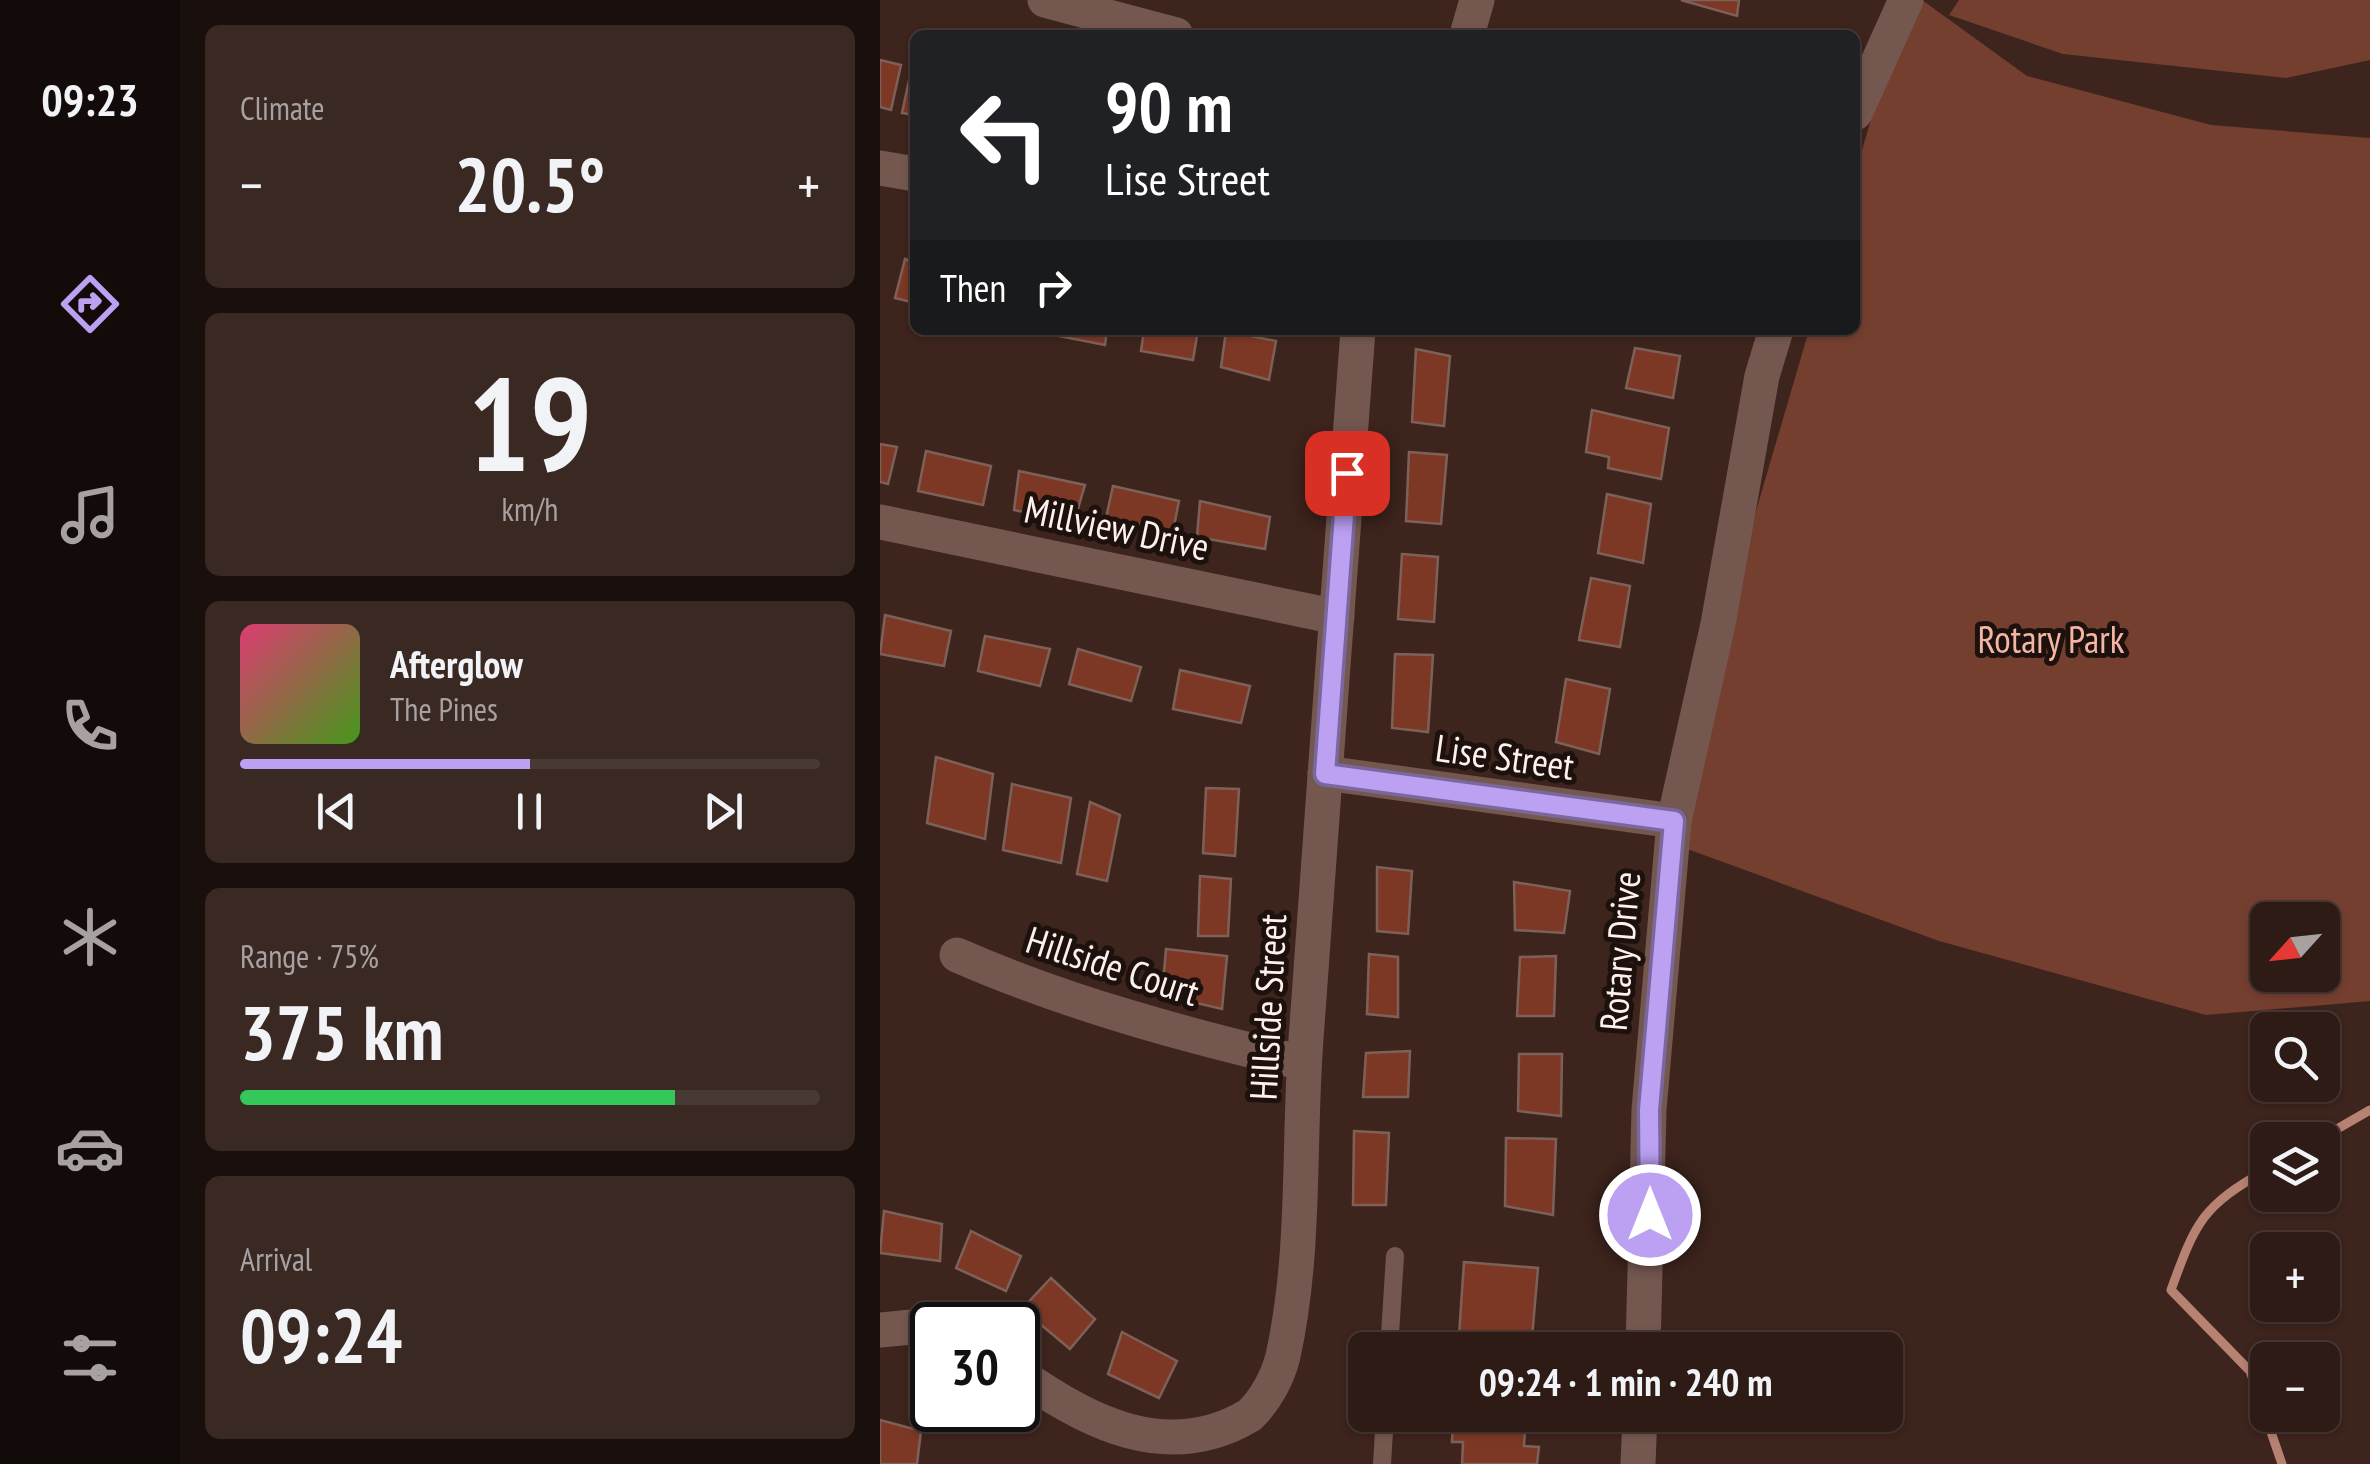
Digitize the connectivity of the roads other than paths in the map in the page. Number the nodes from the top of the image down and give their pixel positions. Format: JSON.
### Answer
{"nodes":[{"id":1,"x":1046,"y":0,"type":"edge"},
{"id":2,"x":1477,"y":0,"type":"edge"},
{"id":3,"x":1906,"y":0,"type":"edge"},
{"id":4,"x":1157,"y":30,"type":"edge"},
{"id":5,"x":1468,"y":30,"type":"edge"},
{"id":6,"x":1860,"y":102,"type":"edge"},
{"id":7,"x":880,"y":168,"type":"edge"},
{"id":8,"x":910,"y":173,"type":"edge"},
{"id":9,"x":1358,"y":335,"type":"edge"},
{"id":10,"x":1774,"y":335,"type":"edge"},
{"id":11,"x":880,"y":522,"type":"edge"},
{"id":12,"x":1336,"y":616,"type":"junction"},
{"id":13,"x":1325,"y":774,"type":"junction"},
{"id":14,"x":1674,"y":821,"type":"junction"},
{"id":15,"x":957,"y":954,"type":"dead end"},
{"id":16,"x":1304,"y":1063,"type":"junction"},
{"id":17,"x":1395,"y":1256,"type":"dead end"},
{"id":18,"x":910,"y":1327,"type":"edge"},
{"id":19,"x":880,"y":1330,"type":"edge"},
{"id":20,"x":1390,"y":1332,"type":"edge"},
{"id":21,"x":1644,"y":1332,"type":"edge"},
{"id":22,"x":1040,"y":1389,"type":"edge"},
{"id":23,"x":1384,"y":1432,"type":"edge"},
{"id":24,"x":1639,"y":1432,"type":"edge"},
{"id":25,"x":1382,"y":1464,"type":"edge"},
{"id":26,"x":1638,"y":1464,"type":"edge"}],
"edges":[{"from":1,"to":4,"type":"street"},
{"from":2,"to":5,"type":"street"},
{"from":3,"to":6,"type":"street"},
{"from":7,"to":8,"type":"street"},
{"from":9,"to":12,"type":"street","name":"Hillside Street"},
{"from":10,"to":14,"type":"street","name":"Rotary Drive"},
{"from":11,"to":12,"type":"street","name":"Millview Drive"},
{"from":12,"to":13,"type":"street","name":"Hillside Street"},
{"from":13,"to":14,"type":"street","name":"Lise Street"},
{"from":13,"to":16,"type":"street","name":"Hillside Street"},
{"from":14,"to":21,"type":"street","name":"Rotary Drive"},
{"from":15,"to":16,"type":"street","name":"Hillside Court"},
{"from":16,"to":22,"type":"street","name":"Hillside Street"},
{"from":17,"to":20,"type":"lane"},
{"from":18,"to":19,"type":"street"},
{"from":23,"to":25,"type":"lane"},
{"from":24,"to":26,"type":"street"}]}
